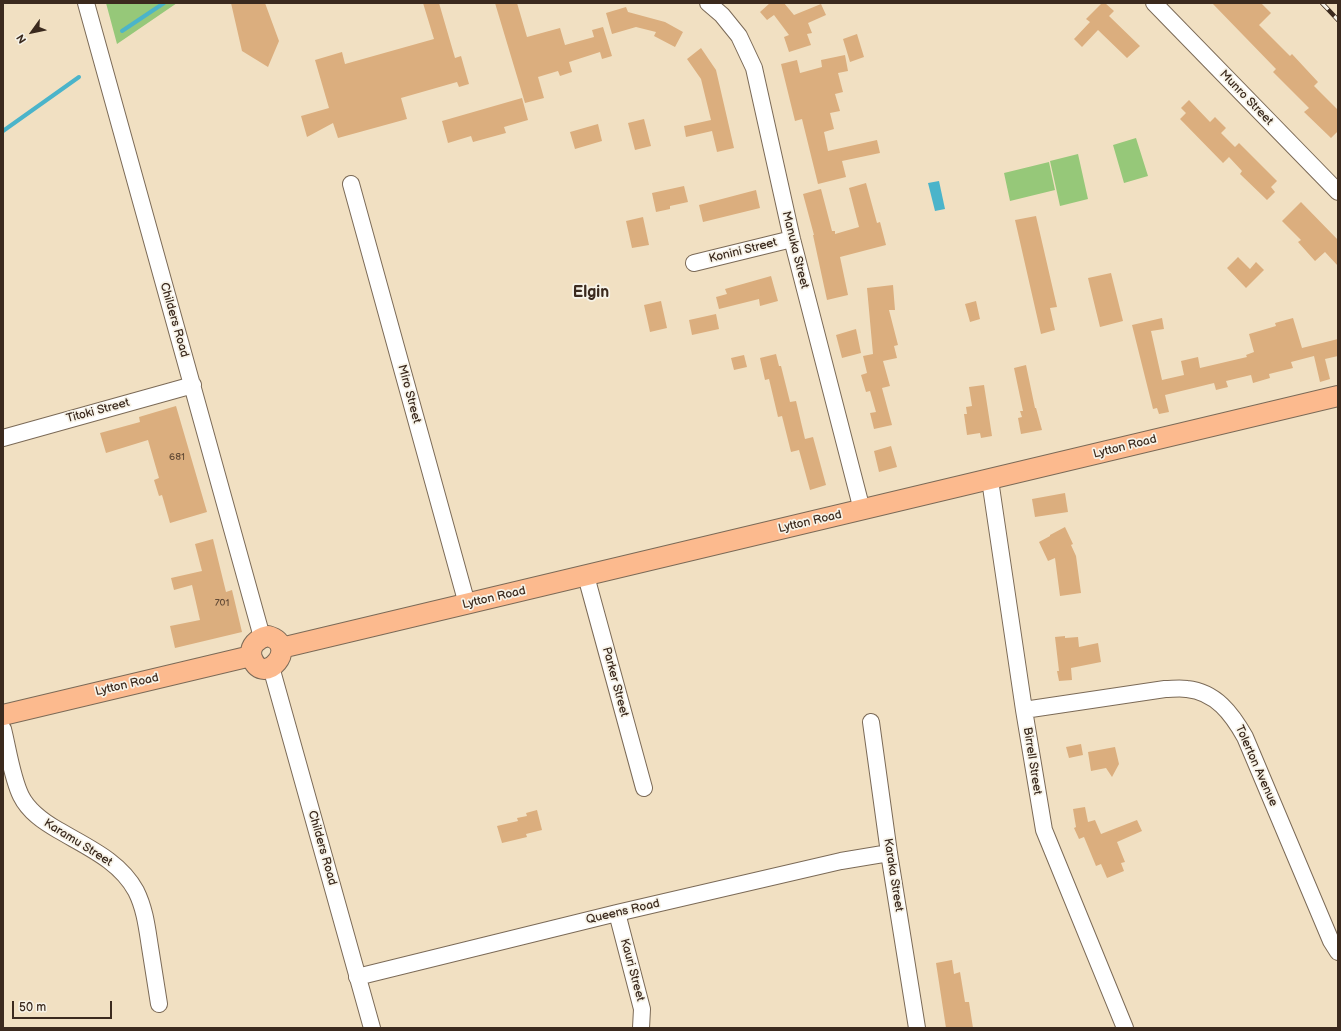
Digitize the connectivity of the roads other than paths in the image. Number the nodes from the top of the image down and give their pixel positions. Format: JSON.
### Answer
{"nodes":[{"id":1,"x":86,"y":3,"type":"edge"},
{"id":2,"x":708,"y":3,"type":"edge"},
{"id":3,"x":1154,"y":3,"type":"edge"},
{"id":4,"x":351,"y":184,"type":"dead end"},
{"id":5,"x":1338,"y":192,"type":"edge"},
{"id":6,"x":792,"y":239,"type":"junction"},
{"id":7,"x":694,"y":264,"type":"dead end"},
{"id":8,"x":192,"y":385,"type":"junction"},
{"id":9,"x":1338,"y":396,"type":"edge"},
{"id":10,"x":3,"y":438,"type":"edge"},
{"id":11,"x":990,"y":480,"type":"junction"},
{"id":12,"x":862,"y":510,"type":"junction"},
{"id":13,"x":586,"y":576,"type":"junction"},
{"id":14,"x":467,"y":604,"type":"junction"},
{"id":15,"x":262,"y":637,"type":"junction"},
{"id":16,"x":281,"y":648,"type":"junction"},
{"id":17,"x":251,"y":656,"type":"junction"},
{"id":18,"x":271,"y":667,"type":"junction"},
{"id":19,"x":1024,"y":710,"type":"junction"},
{"id":20,"x":3,"y":715,"type":"edge"},
{"id":21,"x":871,"y":722,"type":"dead end"},
{"id":22,"x":3,"y":729,"type":"edge"},
{"id":23,"x":644,"y":788,"type":"dead end"},
{"id":24,"x":889,"y":853,"type":"junction"},
{"id":25,"x":617,"y":913,"type":"junction"},
{"id":26,"x":1338,"y":952,"type":"edge"},
{"id":27,"x":358,"y":977,"type":"junction"},
{"id":28,"x":159,"y":1004,"type":"dead end"},
{"id":29,"x":372,"y":1028,"type":"edge"},
{"id":30,"x":641,"y":1028,"type":"edge"},
{"id":31,"x":917,"y":1028,"type":"edge"},
{"id":32,"x":1125,"y":1028,"type":"edge"}],
"edges":[{"from":1,"to":8,"type":"street","name":"Childers Road"},
{"from":2,"to":6,"type":"street","name":"Manuka Street"},
{"from":3,"to":5,"type":"street","name":"Munro Street"},
{"from":4,"to":14,"type":"street","name":"Miro Street"},
{"from":6,"to":7,"type":"street","name":"Konini Street"},
{"from":6,"to":12,"type":"street","name":"Manuka Street"},
{"from":8,"to":10,"type":"street","name":"Titoki Street"},
{"from":8,"to":15,"type":"street","name":"Childers Road"},
{"from":9,"to":11,"type":"main road","name":"Lytton Road"},
{"from":11,"to":12,"type":"main road","name":"Lytton Road"},
{"from":11,"to":19,"type":"street","name":"Birrell Street"},
{"from":12,"to":13,"type":"main road","name":"Lytton Road"},
{"from":13,"to":14,"type":"main road","name":"Lytton Road"},
{"from":13,"to":23,"type":"street","name":"Parker Street"},
{"from":14,"to":16,"type":"main road","name":"Lytton Road"},
{"from":15,"to":16,"type":"main road"},
{"from":15,"to":17,"type":"main road"},
{"from":16,"to":18,"type":"main road"},
{"from":17,"to":18,"type":"main road"},
{"from":17,"to":20,"type":"main road","name":"Lytton Road"},
{"from":18,"to":27,"type":"street","name":"Childers Road"},
{"from":19,"to":26,"type":"street","name":"Tolerton Avenue"},
{"from":19,"to":32,"type":"street","name":"Birrell Street"},
{"from":21,"to":24,"type":"street","name":"Karaka Street"},
{"from":22,"to":28,"type":"street","name":"Karamu Street"},
{"from":24,"to":25,"type":"street","name":"Queens Road"},
{"from":24,"to":31,"type":"street","name":"Karaka Street"},
{"from":25,"to":27,"type":"street","name":"Queens Road"},
{"from":25,"to":30,"type":"street","name":"Kauri Street"},
{"from":27,"to":29,"type":"street","name":"Childers Road"}]}
